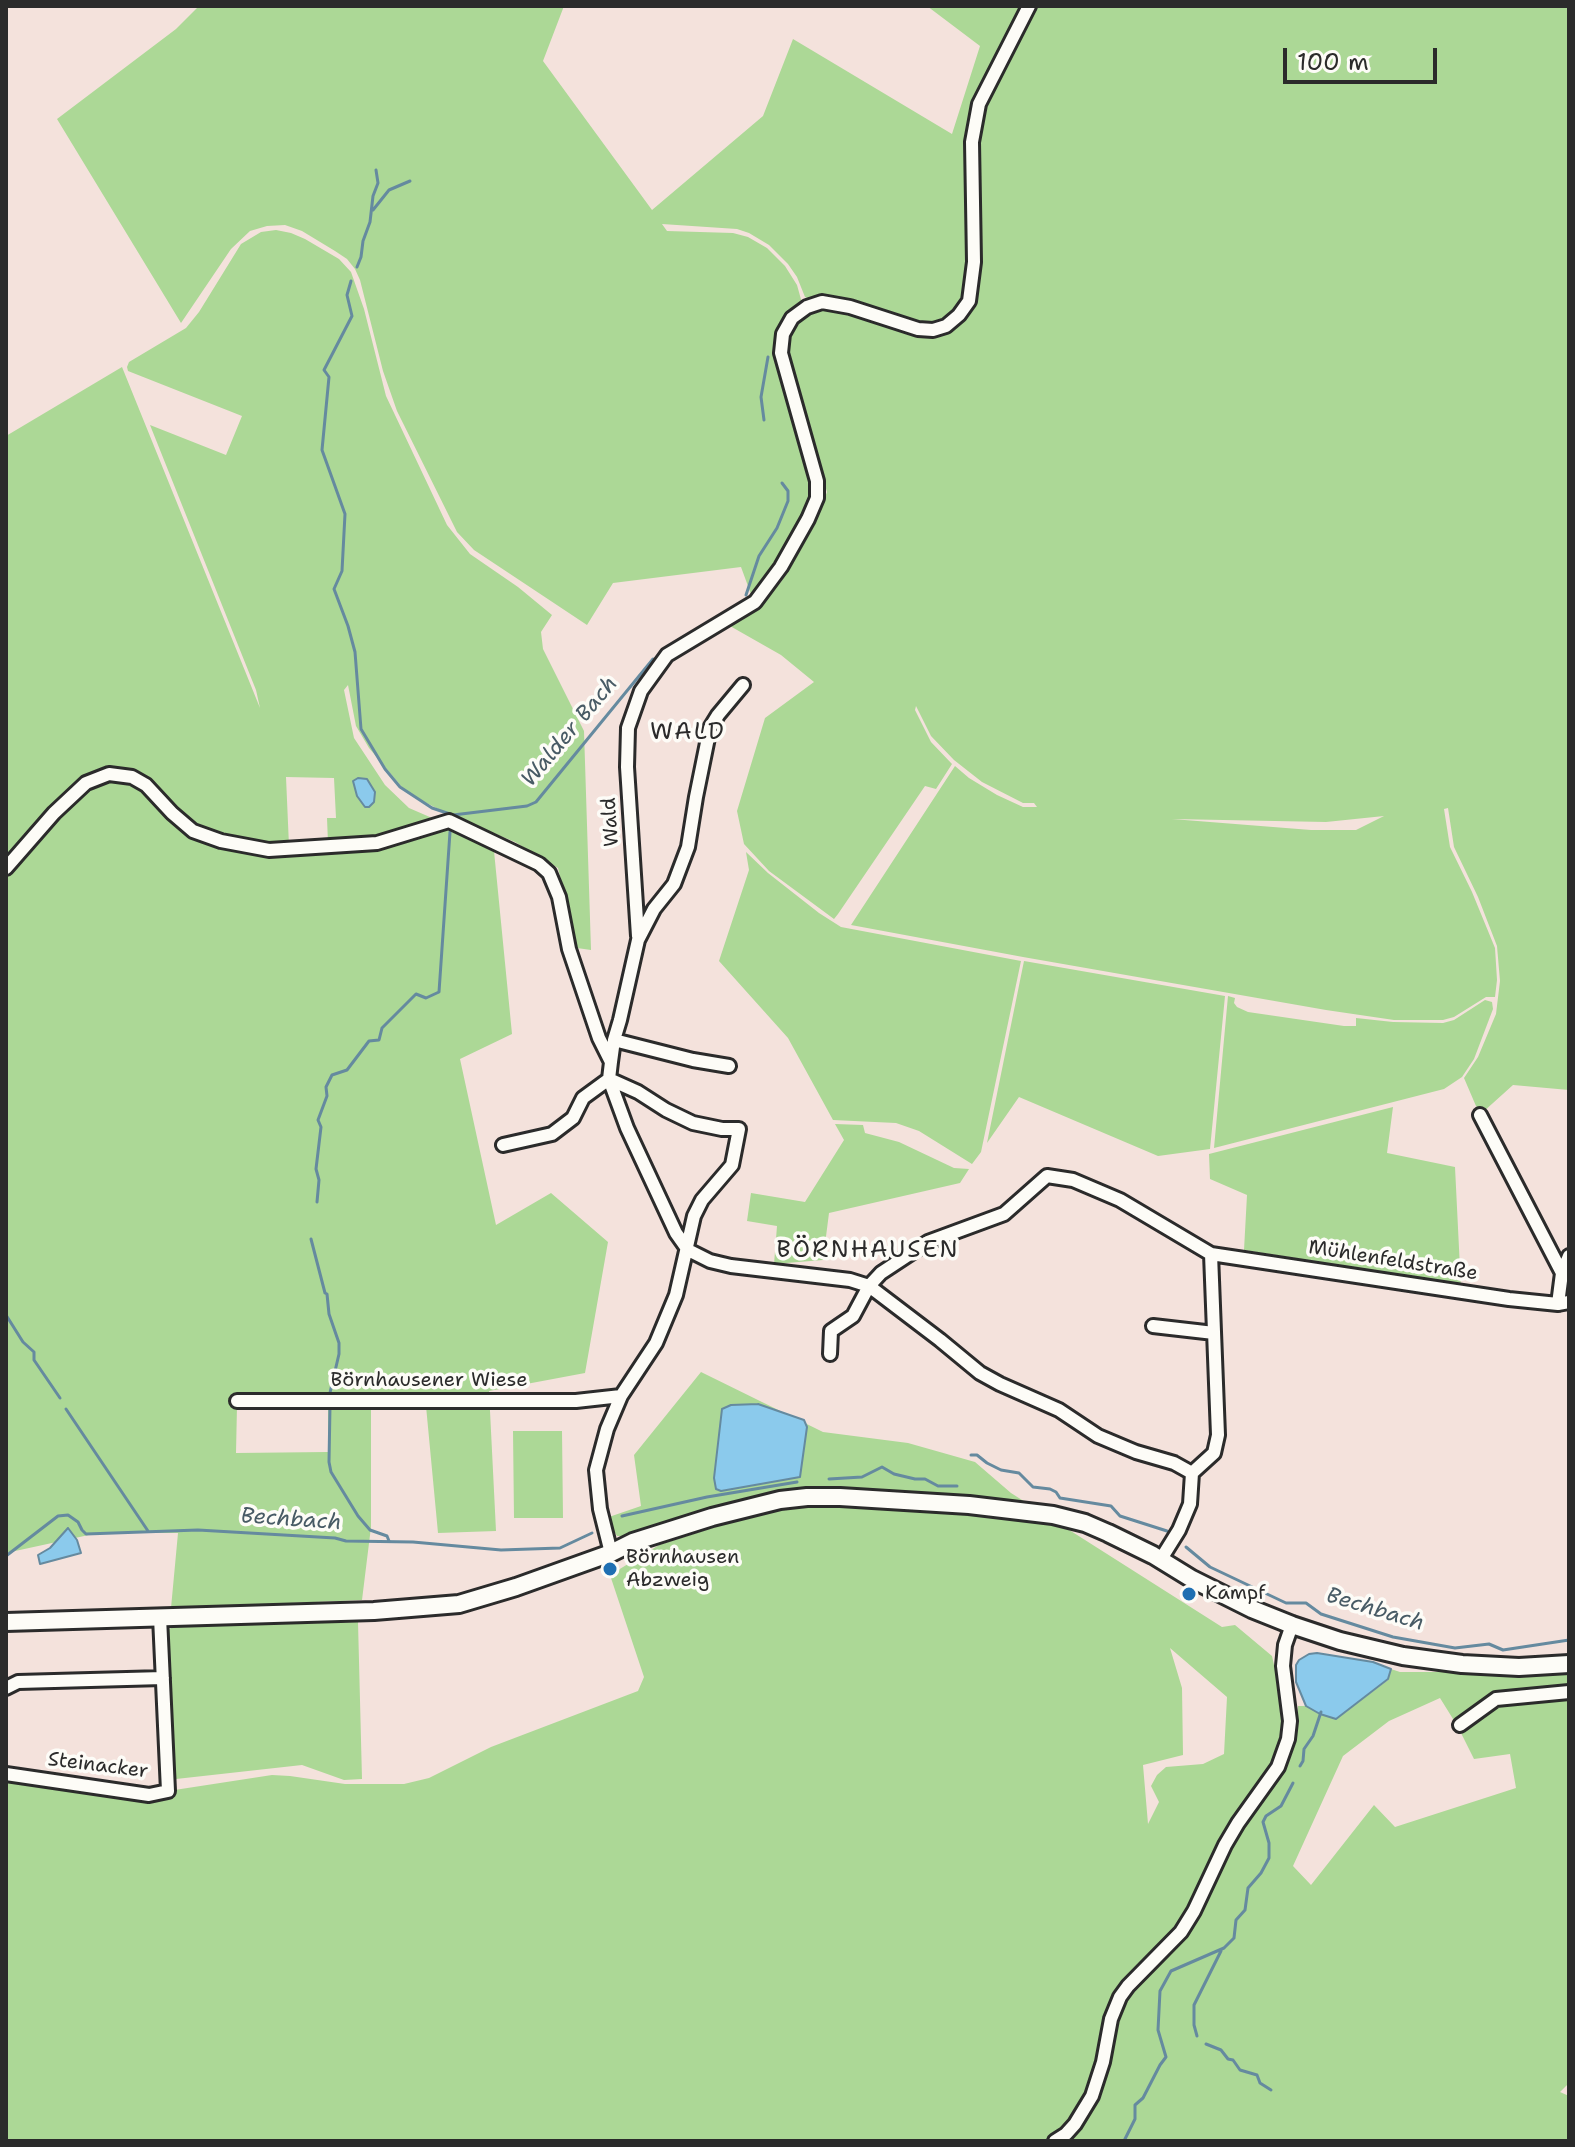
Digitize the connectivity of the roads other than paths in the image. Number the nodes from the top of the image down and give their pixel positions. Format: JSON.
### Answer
{"nodes":[{"id":1,"x":1029,"y":6,"type":"edge"},
{"id":2,"x":743,"y":685,"type":"dead end"},
{"id":3,"x":6,"y":868,"type":"edge"},
{"id":4,"x":638,"y":940,"type":"junction"},
{"id":5,"x":614,"y":1040,"type":"junction"},
{"id":6,"x":611,"y":1062,"type":"junction"},
{"id":7,"x":729,"y":1066,"type":"dead end"},
{"id":8,"x":609,"y":1079,"type":"junction"},
{"id":9,"x":1480,"y":1115,"type":"dead end"},
{"id":10,"x":503,"y":1145,"type":"dead end"},
{"id":11,"x":688,"y":1250,"type":"junction"},
{"id":12,"x":1211,"y":1254,"type":"junction"},
{"id":13,"x":1569,"y":1256,"type":"edge"},
{"id":14,"x":1562,"y":1273,"type":"junction"},
{"id":15,"x":869,"y":1286,"type":"junction"},
{"id":16,"x":1564,"y":1303,"type":"edge"},
{"id":17,"x":1153,"y":1326,"type":"dead end"},
{"id":18,"x":1214,"y":1333,"type":"junction"},
{"id":19,"x":830,"y":1354,"type":"dead end"},
{"id":20,"x":621,"y":1396,"type":"junction"},
{"id":21,"x":237,"y":1401,"type":"dead end"},
{"id":22,"x":1192,"y":1473,"type":"junction"},
{"id":23,"x":611,"y":1553,"type":"junction"},
{"id":24,"x":1157,"y":1557,"type":"junction"},
{"id":25,"x":160,"y":1617,"type":"junction"},
{"id":26,"x":6,"y":1622,"type":"edge"},
{"id":27,"x":1292,"y":1625,"type":"junction"},
{"id":28,"x":1569,"y":1664,"type":"edge"},
{"id":29,"x":163,"y":1678,"type":"junction"},
{"id":30,"x":6,"y":1688,"type":"edge"},
{"id":31,"x":1569,"y":1692,"type":"edge"},
{"id":32,"x":1460,"y":1725,"type":"dead end"},
{"id":33,"x":6,"y":1774,"type":"edge"},
{"id":34,"x":1055,"y":2141,"type":"edge"}],
"edges":[{"from":1,"to":4,"type":"street","name":"Wald"},
{"from":2,"to":4,"type":"street"},
{"from":3,"to":6,"type":"street"},
{"from":4,"to":5,"type":"street"},
{"from":5,"to":6,"type":"street"},
{"from":5,"to":7,"type":"street"},
{"from":6,"to":8,"type":"street"},
{"from":8,"to":10,"type":"street"},
{"from":8,"to":11,"type":"street"},
{"from":8,"to":11,"type":"street"},
{"from":9,"to":14,"type":"street"},
{"from":11,"to":15,"type":"street"},
{"from":11,"to":20,"type":"street"},
{"from":12,"to":15,"type":"street"},
{"from":12,"to":16,"type":"street","name":"Mühlenfeldstraße"},
{"from":12,"to":18,"type":"street"},
{"from":13,"to":14,"type":"street"},
{"from":14,"to":16,"type":"street"},
{"from":15,"to":19,"type":"street"},
{"from":15,"to":22,"type":"street"},
{"from":17,"to":18,"type":"street"},
{"from":18,"to":22,"type":"street"},
{"from":20,"to":21,"type":"street","name":"Börnhausener Wiese"},
{"from":20,"to":23,"type":"street"},
{"from":22,"to":24,"type":"street"},
{"from":23,"to":24,"type":"main road"},
{"from":23,"to":25,"type":"main road"},
{"from":24,"to":27,"type":"main road"},
{"from":25,"to":26,"type":"main road"},
{"from":25,"to":29,"type":"street","name":"Steinacker"},
{"from":27,"to":28,"type":"main road"},
{"from":27,"to":34,"type":"street"},
{"from":29,"to":30,"type":"street"},
{"from":29,"to":33,"type":"street","name":"Steinacker"},
{"from":31,"to":32,"type":"street"}]}
